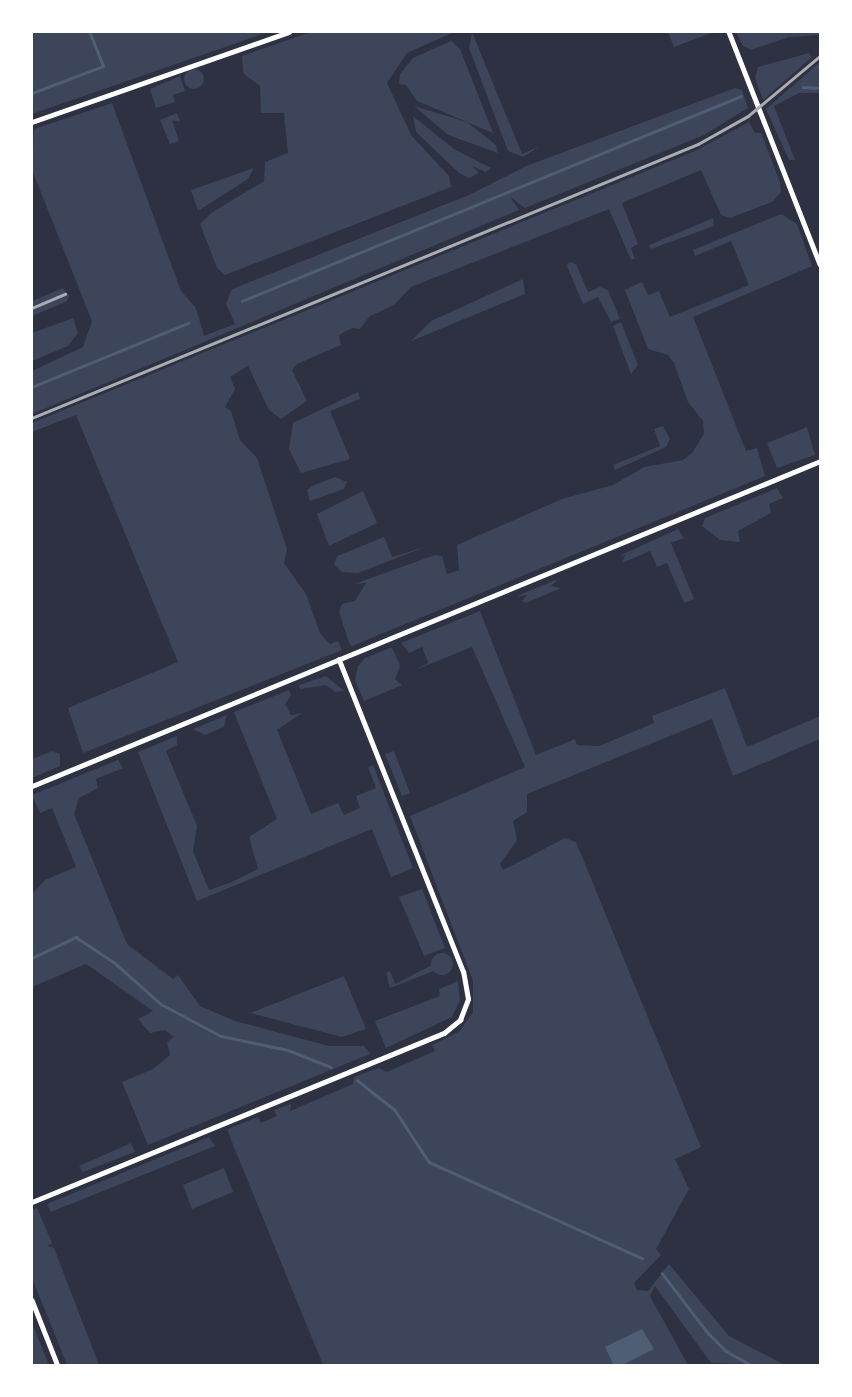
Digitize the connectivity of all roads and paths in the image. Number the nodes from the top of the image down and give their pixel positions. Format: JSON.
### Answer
{"nodes":[{"id":1,"x":289,"y":32,"type":"edge"},
{"id":2,"x":729,"y":32,"type":"edge"},
{"id":3,"x":32,"y":122,"type":"edge"},
{"id":4,"x":821,"y":264,"type":"edge"},
{"id":5,"x":821,"y":461,"type":"edge"},
{"id":6,"x":339,"y":660,"type":"junction"},
{"id":7,"x":32,"y":786,"type":"edge"},
{"id":8,"x":32,"y":1202,"type":"edge"},
{"id":9,"x":32,"y":1300,"type":"edge"},
{"id":10,"x":58,"y":1366,"type":"edge"}],
"edges":[{"from":1,"to":3,"type":"street"},
{"from":2,"to":4,"type":"street"},
{"from":5,"to":6,"type":"street"},
{"from":6,"to":7,"type":"street"},
{"from":6,"to":8,"type":"street"},
{"from":9,"to":10,"type":"street"}]}
